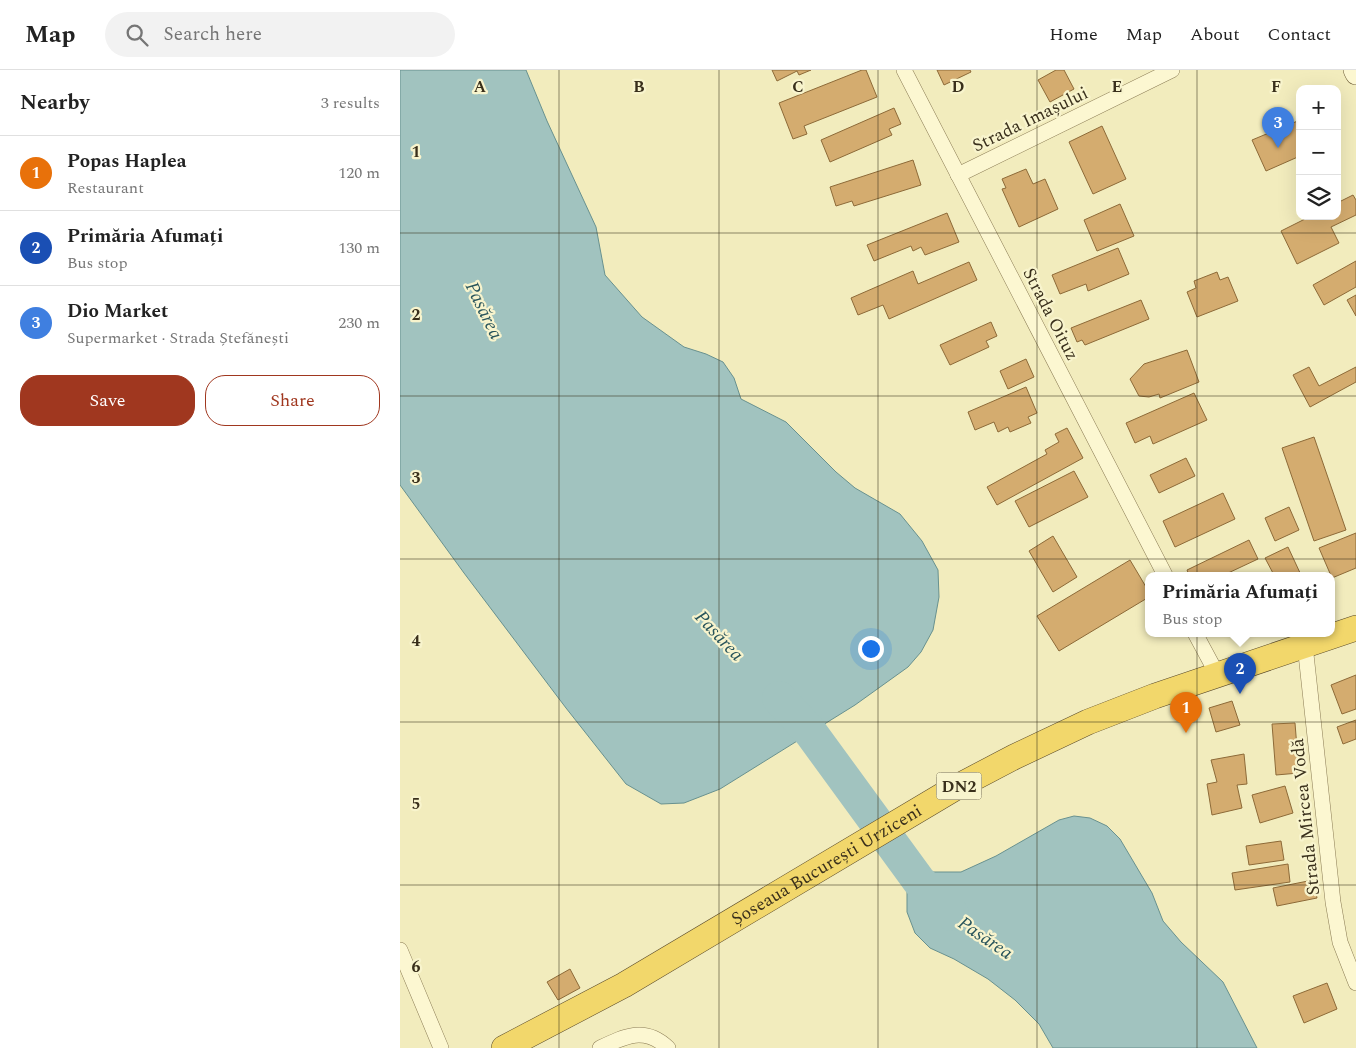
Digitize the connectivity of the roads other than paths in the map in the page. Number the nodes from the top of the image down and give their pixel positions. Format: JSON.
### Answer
{"nodes":[{"id":1,"x":904,"y":70,"type":"edge"},
{"id":2,"x":1172,"y":70,"type":"edge"},
{"id":3,"x":1354,"y":70,"type":"edge"},
{"id":4,"x":1356,"y":74,"type":"edge"},
{"id":5,"x":958,"y":175,"type":"junction"},
{"id":6,"x":1163,"y":572,"type":"edge"},
{"id":7,"x":1356,"y":628,"type":"edge"},
{"id":8,"x":1335,"y":635,"type":"edge"},
{"id":9,"x":1197,"y":637,"type":"edge"},
{"id":10,"x":1329,"y":637,"type":"edge"},
{"id":11,"x":1305,"y":645,"type":"junction"},
{"id":12,"x":1217,"y":674,"type":"junction"},
{"id":13,"x":400,"y":950,"type":"edge"},
{"id":14,"x":1356,"y":983,"type":"edge"},
{"id":15,"x":511,"y":1047,"type":"edge"},
{"id":16,"x":441,"y":1048,"type":"edge"},
{"id":17,"x":600,"y":1048,"type":"edge"},
{"id":18,"x":668,"y":1048,"type":"edge"}],
"edges":[{"from":1,"to":5,"type":"street","name":"Strada Oituz"},
{"from":2,"to":5,"type":"street","name":"Strada Imașului"},
{"from":3,"to":4,"type":"main road"},
{"from":5,"to":6,"type":"street","name":"Strada Oituz"},
{"from":7,"to":8,"type":"highway","name":"Șoseaua București Urziceni","number":"DN2"},
{"from":9,"to":12,"type":"street"},
{"from":10,"to":11,"type":"highway","name":"Șoseaua București Urziceni","number":"DN2"},
{"from":11,"to":12,"type":"highway","name":"Șoseaua București Urziceni","number":"DN2"},
{"from":11,"to":14,"type":"street","name":"Strada Mircea Vodă"},
{"from":12,"to":15,"type":"highway","name":"Șoseaua București Urziceni","number":"DN2"},
{"from":13,"to":16,"type":"street"},
{"from":17,"to":18,"type":"street"}]}
